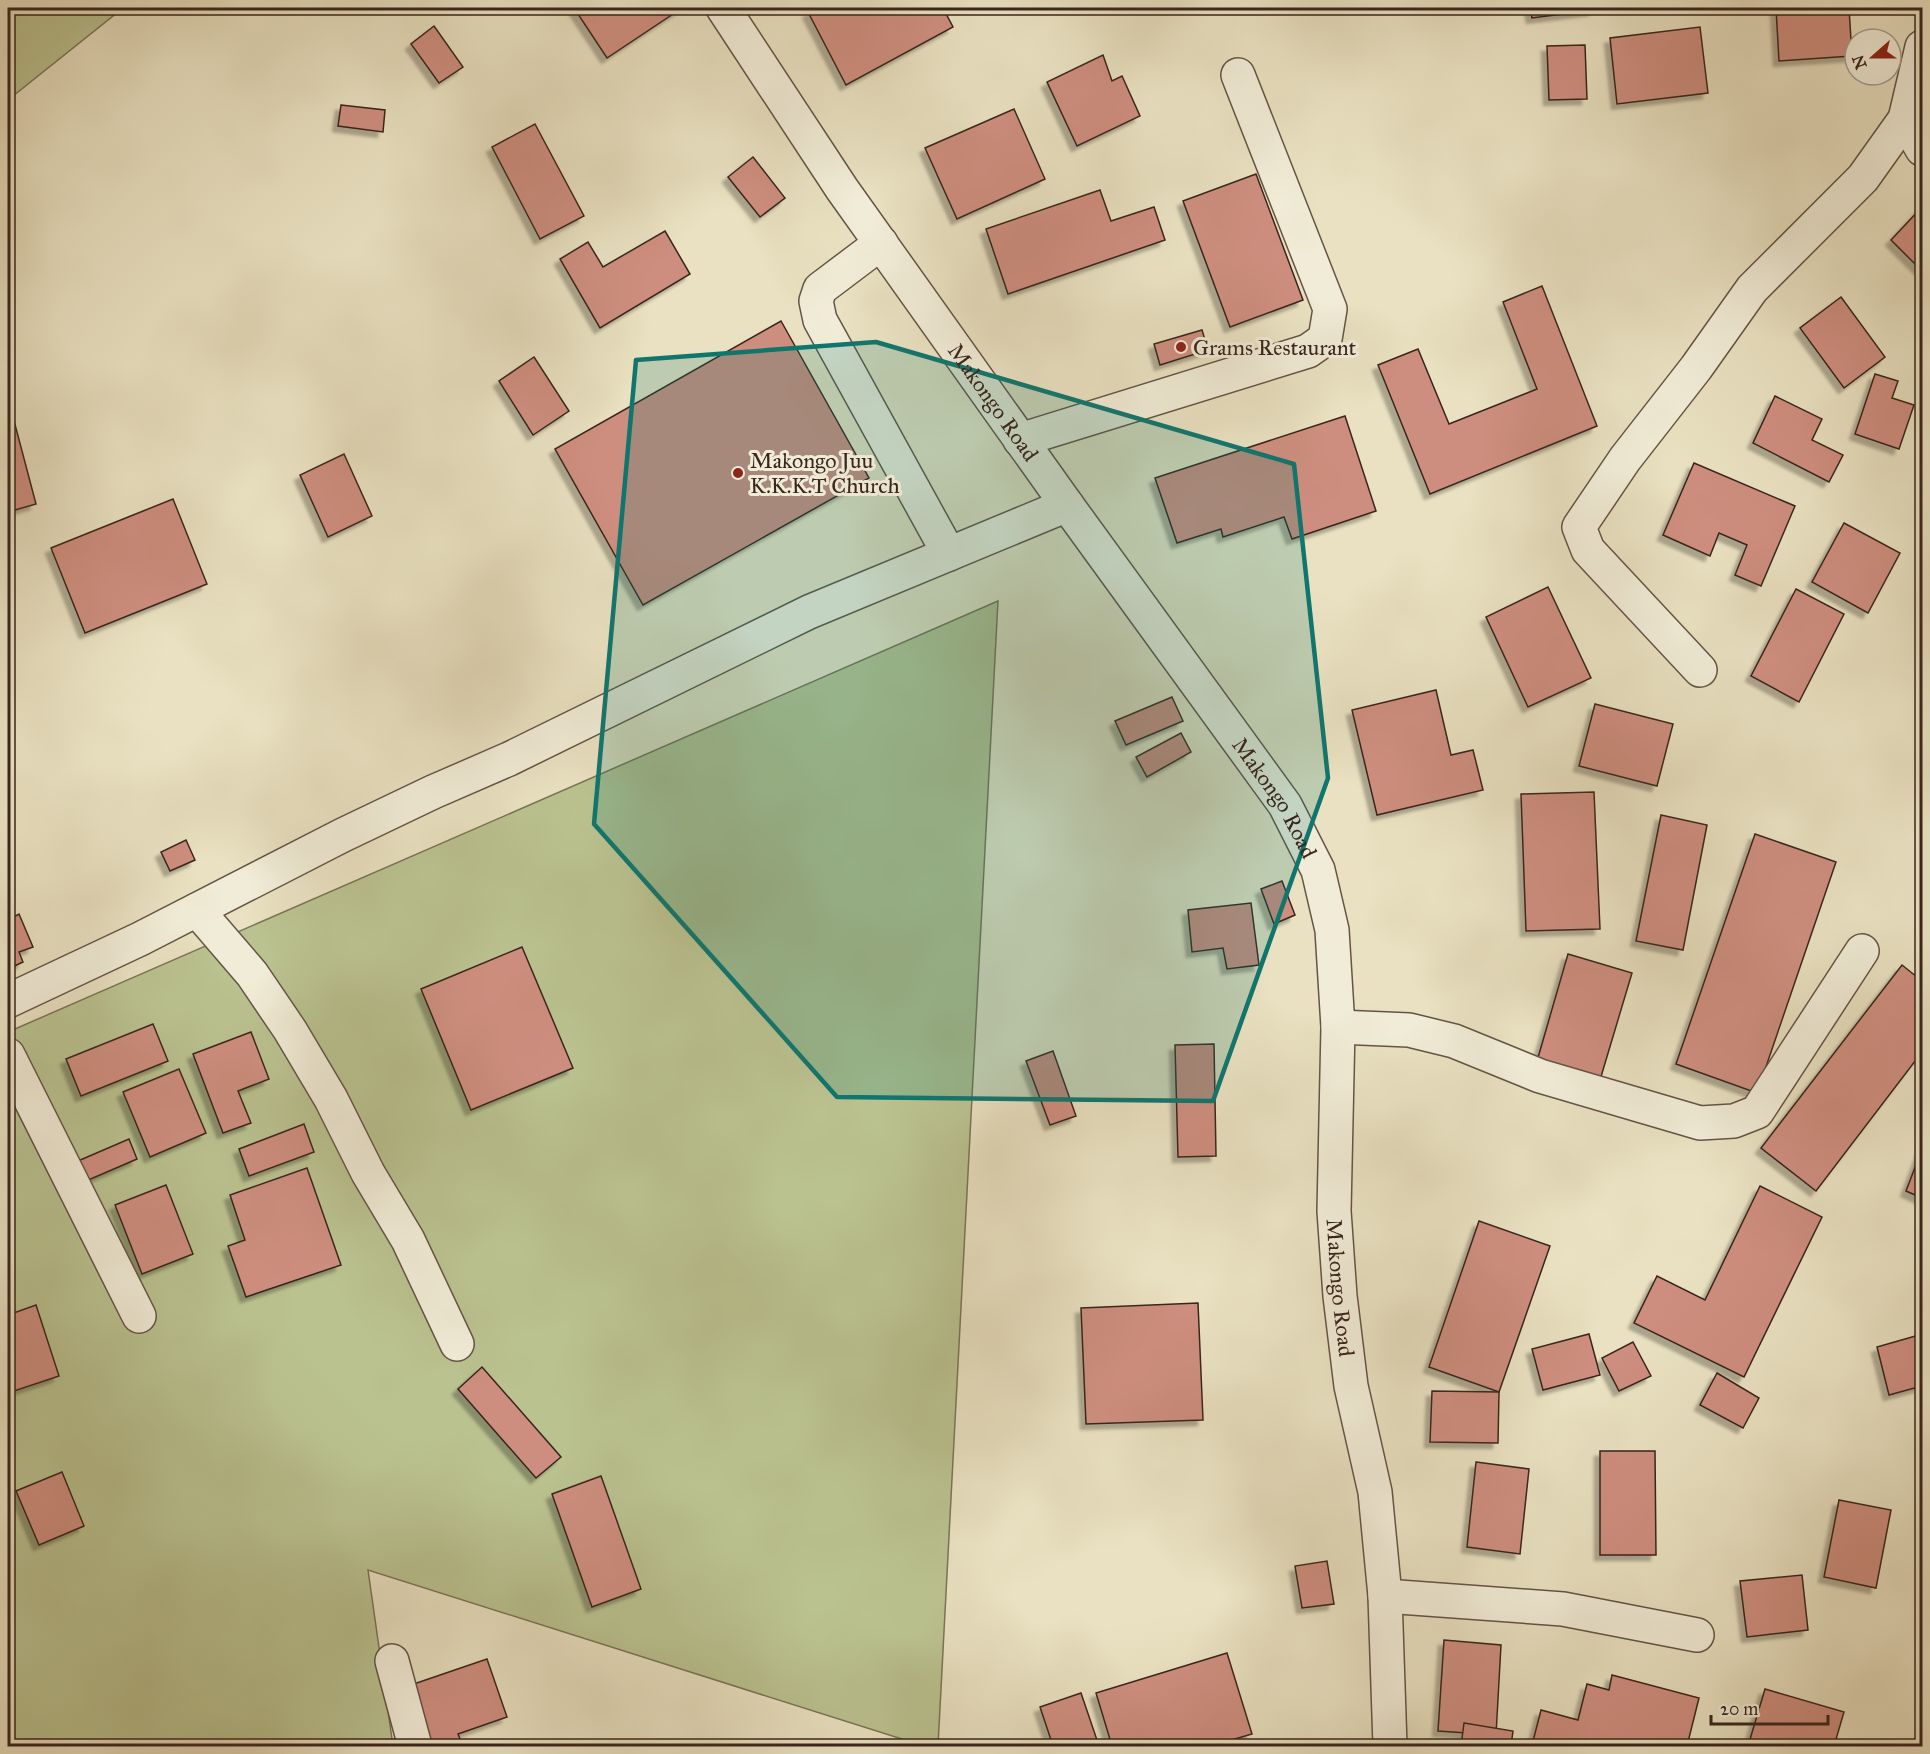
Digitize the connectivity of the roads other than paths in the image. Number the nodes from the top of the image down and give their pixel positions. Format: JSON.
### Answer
{"nodes":[{"id":1,"x":723,"y":8,"type":"edge"},
{"id":2,"x":1923,"y":47,"type":"edge"},
{"id":3,"x":1238,"y":75,"type":"dead end"},
{"id":4,"x":1905,"y":119,"type":"junction"},
{"id":5,"x":1923,"y":149,"type":"edge"},
{"id":6,"x":881,"y":243,"type":"junction"},
{"id":7,"x":1020,"y":440,"type":"junction"},
{"id":8,"x":1066,"y":505,"type":"junction"},
{"id":9,"x":949,"y":554,"type":"junction"},
{"id":10,"x":1700,"y":670,"type":"dead end"},
{"id":11,"x":197,"y":910,"type":"junction"},
{"id":12,"x":1862,"y":951,"type":"dead end"},
{"id":13,"x":8,"y":1001,"type":"edge"},
{"id":14,"x":1338,"y":1027,"type":"junction"},
{"id":15,"x":8,"y":1055,"type":"edge"},
{"id":16,"x":139,"y":1316,"type":"dead end"},
{"id":17,"x":457,"y":1344,"type":"dead end"},
{"id":18,"x":1385,"y":1596,"type":"junction"},
{"id":19,"x":1697,"y":1635,"type":"dead end"},
{"id":20,"x":392,"y":1661,"type":"dead end"},
{"id":21,"x":415,"y":1746,"type":"edge"},
{"id":22,"x":1390,"y":1746,"type":"edge"}],
"edges":[{"from":1,"to":6,"type":"street","name":"Makongo Road"},
{"from":2,"to":4,"type":"street"},
{"from":3,"to":7,"type":"street"},
{"from":4,"to":5,"type":"street"},
{"from":4,"to":10,"type":"street"},
{"from":6,"to":7,"type":"street","name":"Makongo Road"},
{"from":6,"to":9,"type":"street"},
{"from":7,"to":8,"type":"street","name":"Makongo Road"},
{"from":8,"to":9,"type":"street"},
{"from":8,"to":14,"type":"street","name":"Makongo Road"},
{"from":9,"to":11,"type":"street"},
{"from":11,"to":13,"type":"street"},
{"from":11,"to":17,"type":"street"},
{"from":12,"to":14,"type":"street"},
{"from":14,"to":18,"type":"street","name":"Makongo Road"},
{"from":15,"to":16,"type":"street"},
{"from":18,"to":19,"type":"street"},
{"from":18,"to":22,"type":"street","name":"Makongo Road"},
{"from":20,"to":21,"type":"street"}]}
